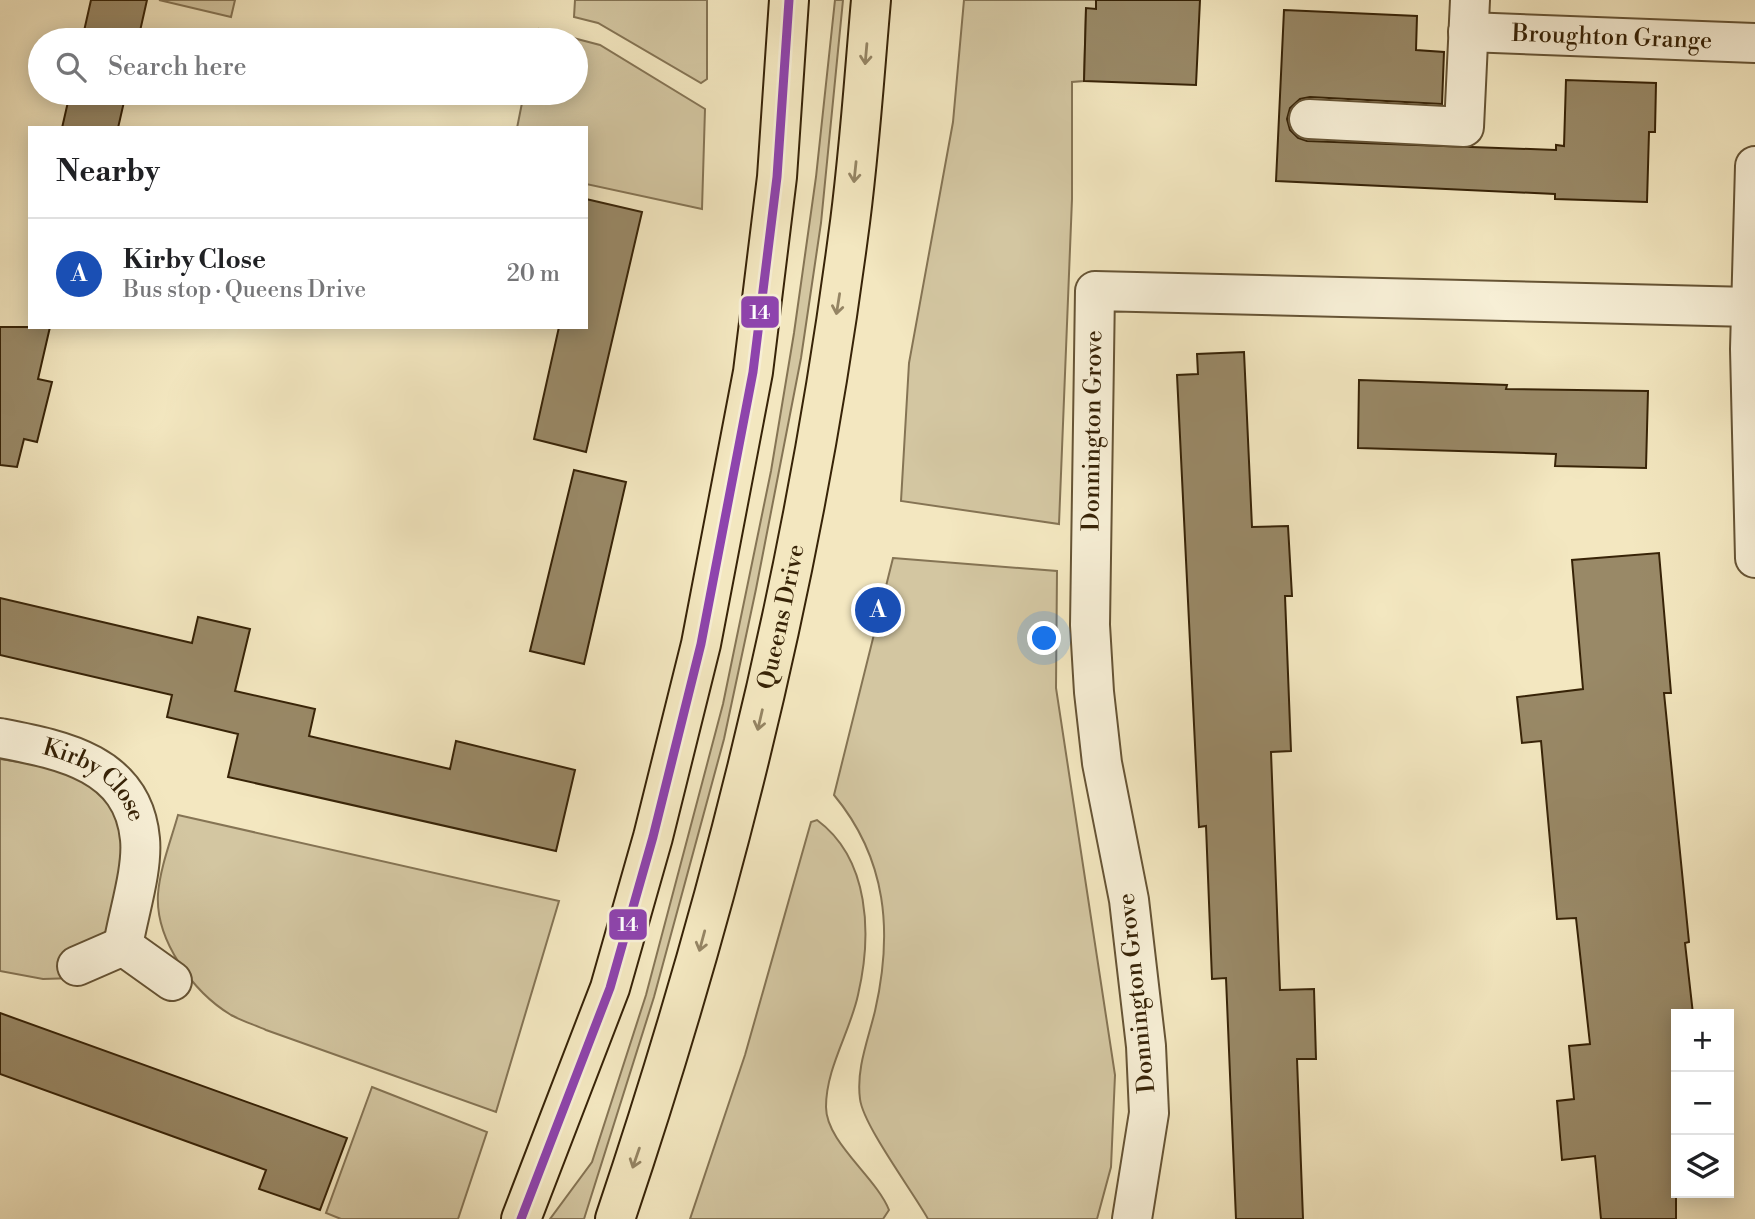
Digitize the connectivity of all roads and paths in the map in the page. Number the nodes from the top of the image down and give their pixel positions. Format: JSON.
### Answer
{"nodes":[{"id":1,"x":789,"y":0,"type":"edge"},
{"id":2,"x":871,"y":0,"type":"edge"},
{"id":3,"x":1469,"y":16,"type":"edge"},
{"id":4,"x":1755,"y":43,"type":"edge"},
{"id":5,"x":1309,"y":119,"type":"dead end"},
{"id":6,"x":1755,"y":166,"type":"edge"},
{"id":7,"x":1751,"y":307,"type":"junction"},
{"id":8,"x":1755,"y":558,"type":"edge"},
{"id":9,"x":0,"y":738,"type":"edge"},
{"id":10,"x":123,"y":946,"type":"junction"},
{"id":11,"x":77,"y":966,"type":"dead end"},
{"id":12,"x":173,"y":981,"type":"dead end"},
{"id":13,"x":521,"y":1219,"type":"edge"},
{"id":14,"x":615,"y":1219,"type":"edge"},
{"id":15,"x":1132,"y":1219,"type":"edge"}],
"edges":[{"from":1,"to":13,"type":"main road"},
{"from":2,"to":14,"type":"main road","name":"Queens Drive","one_way":true},
{"from":3,"to":4,"type":"street","name":"Broughton Grange"},
{"from":3,"to":5,"type":"street","name":"Broughton Grange"},
{"from":6,"to":7,"type":"street"},
{"from":7,"to":8,"type":"street"},
{"from":7,"to":15,"type":"street","name":"Donnington Grove"},
{"from":9,"to":10,"type":"street","name":"Kirby Close"},
{"from":10,"to":11,"type":"street"},
{"from":10,"to":12,"type":"street"}]}
